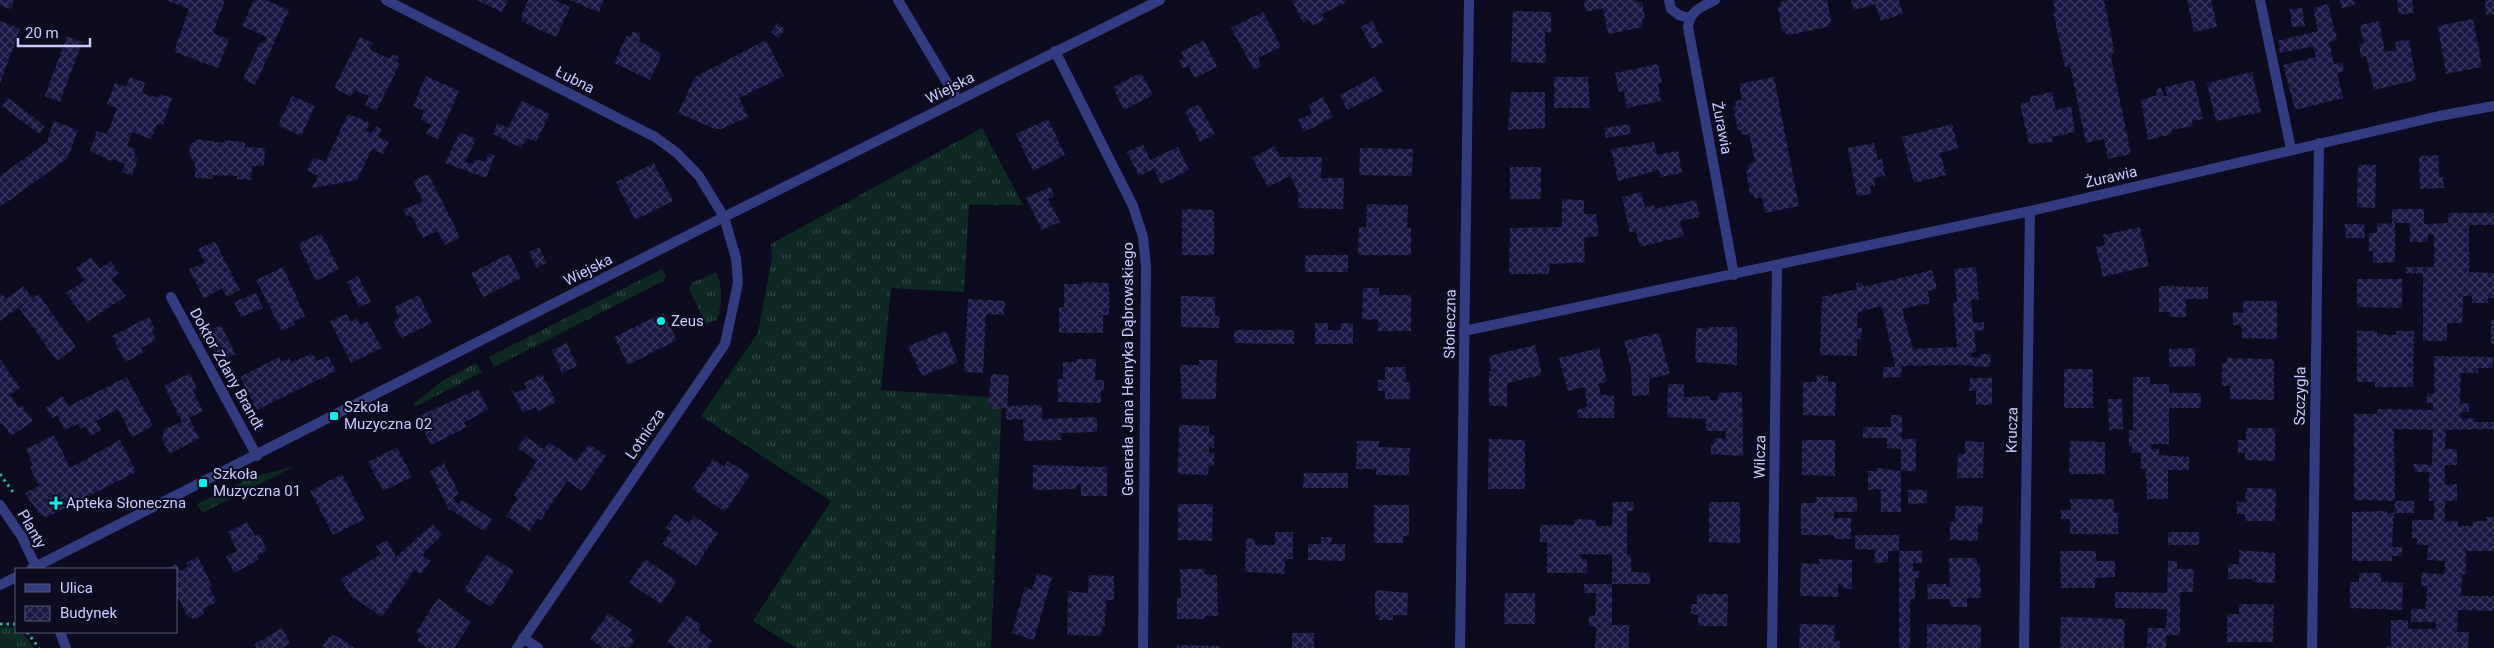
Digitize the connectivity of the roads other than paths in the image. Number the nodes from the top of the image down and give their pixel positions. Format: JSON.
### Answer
{"nodes":[{"id":1,"x":386,"y":0,"type":"edge"},
{"id":2,"x":898,"y":0,"type":"edge"},
{"id":3,"x":1160,"y":0,"type":"edge"},
{"id":4,"x":1470,"y":0,"type":"edge"},
{"id":5,"x":1670,"y":0,"type":"edge"},
{"id":6,"x":1716,"y":0,"type":"edge"},
{"id":7,"x":2260,"y":0,"type":"edge"},
{"id":8,"x":1689,"y":18,"type":"junction"},
{"id":9,"x":1055,"y":51,"type":"junction"},
{"id":10,"x":958,"y":101,"type":"junction"},
{"id":11,"x":2494,"y":106,"type":"edge"},
{"id":12,"x":2319,"y":144,"type":"junction"},
{"id":13,"x":2291,"y":149,"type":"junction"},
{"id":14,"x":2030,"y":212,"type":"junction"},
{"id":15,"x":724,"y":217,"type":"junction"},
{"id":16,"x":1777,"y":266,"type":"junction"},
{"id":17,"x":1734,"y":275,"type":"junction"},
{"id":18,"x":171,"y":297,"type":"dead end"},
{"id":19,"x":1464,"y":331,"type":"junction"},
{"id":20,"x":257,"y":456,"type":"junction"},
{"id":21,"x":0,"y":505,"type":"edge"},
{"id":22,"x":35,"y":568,"type":"edge"},
{"id":23,"x":15,"y":578,"type":"edge"},
{"id":24,"x":0,"y":585,"type":"edge"},
{"id":25,"x":60,"y":633,"type":"edge"},
{"id":26,"x":523,"y":638,"type":"junction"},
{"id":27,"x":66,"y":648,"type":"edge"},
{"id":28,"x":517,"y":648,"type":"edge"},
{"id":29,"x":538,"y":648,"type":"edge"},
{"id":30,"x":1142,"y":648,"type":"edge"},
{"id":31,"x":1460,"y":648,"type":"edge"},
{"id":32,"x":1772,"y":648,"type":"edge"},
{"id":33,"x":2024,"y":648,"type":"edge"},
{"id":34,"x":2312,"y":648,"type":"edge"}],
"edges":[{"from":1,"to":15,"type":"street","name":"Łubna"},
{"from":2,"to":10,"type":"street"},
{"from":3,"to":9,"type":"street","name":"Wiejska"},
{"from":4,"to":19,"type":"street","name":"Słoneczna"},
{"from":5,"to":8,"type":"street"},
{"from":6,"to":8,"type":"street"},
{"from":7,"to":13,"type":"street"},
{"from":8,"to":17,"type":"street","name":"Żurawia"},
{"from":9,"to":10,"type":"street","name":"Wiejska"},
{"from":9,"to":30,"type":"street","name":"Generała Jana Henryka Dąbrowskiego"},
{"from":10,"to":15,"type":"street","name":"Wiejska"},
{"from":11,"to":12,"type":"street","name":"Żurawia"},
{"from":12,"to":13,"type":"street","name":"Żurawia"},
{"from":12,"to":34,"type":"street","name":"Szczygla"},
{"from":13,"to":14,"type":"street","name":"Żurawia"},
{"from":14,"to":16,"type":"street","name":"Żurawia"},
{"from":14,"to":33,"type":"street","name":"Krucza"},
{"from":15,"to":20,"type":"street","name":"Wiejska"},
{"from":15,"to":26,"type":"street","name":"Lotnicza"},
{"from":16,"to":17,"type":"street","name":"Żurawia"},
{"from":16,"to":32,"type":"street","name":"Wilcza"},
{"from":17,"to":19,"type":"street","name":"Żurawia"},
{"from":18,"to":20,"type":"street","name":"Doktor Zdany Brandt"},
{"from":19,"to":31,"type":"street","name":"Słoneczna"},
{"from":20,"to":22,"type":"street","name":"Wiejska"},
{"from":21,"to":22,"type":"street","name":"Planty"},
{"from":23,"to":24,"type":"street"},
{"from":25,"to":27,"type":"street"},
{"from":26,"to":28,"type":"street","name":"Lotnicza"},
{"from":26,"to":29,"type":"street"}]}
